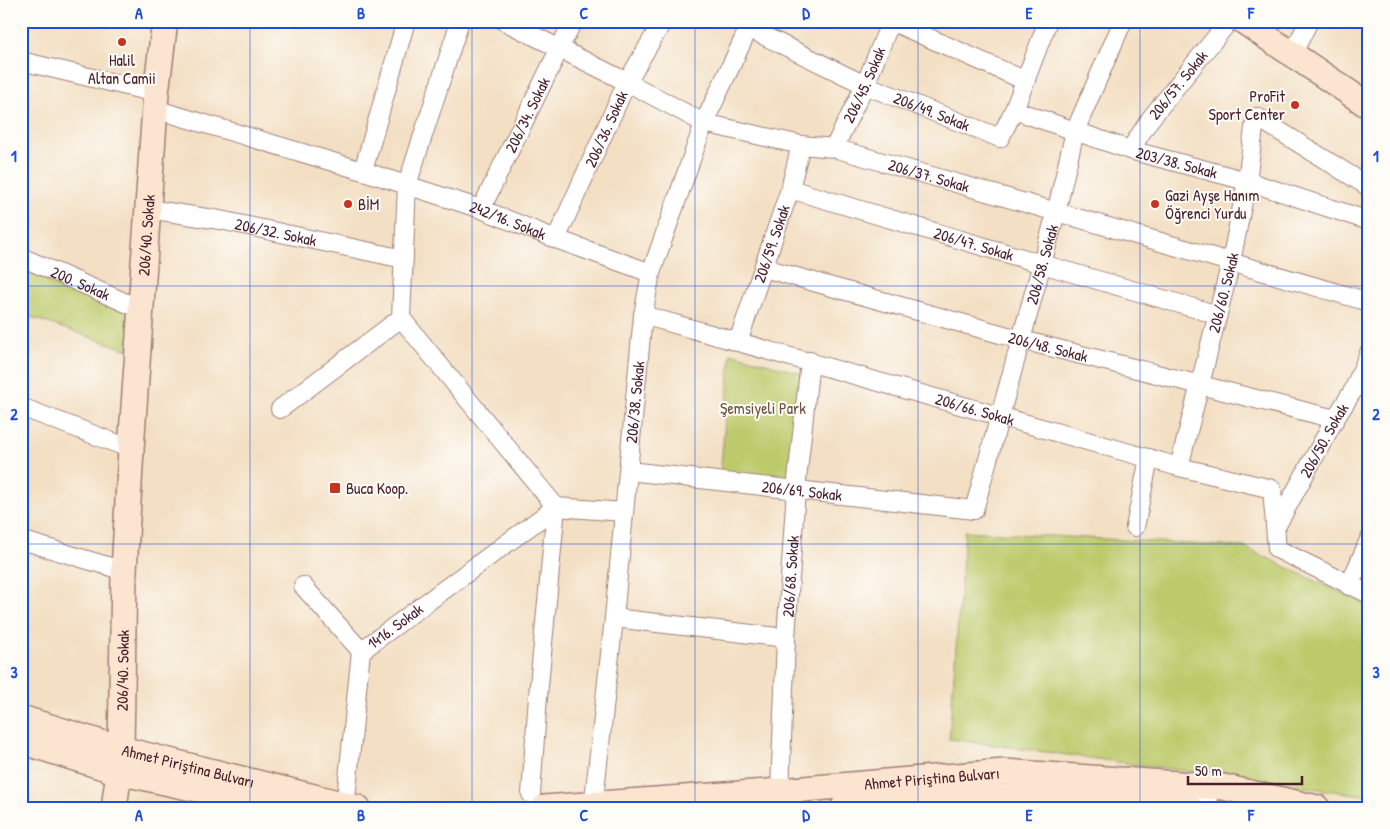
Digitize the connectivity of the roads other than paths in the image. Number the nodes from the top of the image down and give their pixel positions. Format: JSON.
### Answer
{"nodes":[{"id":1,"x":165,"y":21,"type":"edge"},
{"id":2,"x":406,"y":21,"type":"edge"},
{"id":3,"x":460,"y":21,"type":"edge"},
{"id":4,"x":504,"y":21,"type":"edge"},
{"id":5,"x":573,"y":21,"type":"edge"},
{"id":6,"x":663,"y":21,"type":"edge"},
{"id":7,"x":891,"y":21,"type":"edge"},
{"id":8,"x":1048,"y":21,"type":"edge"},
{"id":9,"x":1123,"y":21,"type":"edge"},
{"id":10,"x":1229,"y":21,"type":"edge"},
{"id":11,"x":1243,"y":21,"type":"edge"},
{"id":12,"x":1309,"y":21,"type":"edge"},
{"id":13,"x":750,"y":25,"type":"edge"},
{"id":14,"x":558,"y":48,"type":"junction"},
{"id":15,"x":1292,"y":55,"type":"junction"},
{"id":16,"x":21,"y":62,"type":"edge"},
{"id":17,"x":1026,"y":81,"type":"junction"},
{"id":18,"x":627,"y":82,"type":"junction"},
{"id":19,"x":865,"y":85,"type":"junction"},
{"id":20,"x":1366,"y":97,"type":"edge"},
{"id":21,"x":155,"y":101,"type":"junction"},
{"id":22,"x":1014,"y":110,"type":"junction"},
{"id":23,"x":704,"y":123,"type":"junction"},
{"id":24,"x":1075,"y":131,"type":"junction"},
{"id":25,"x":801,"y":145,"type":"junction"},
{"id":26,"x":834,"y":148,"type":"junction"},
{"id":27,"x":1130,"y":150,"type":"junction"},
{"id":28,"x":363,"y":171,"type":"junction"},
{"id":29,"x":1246,"y":181,"type":"junction"},
{"id":30,"x":407,"y":186,"type":"junction"},
{"id":31,"x":1369,"y":187,"type":"edge"},
{"id":32,"x":790,"y":189,"type":"junction"},
{"id":33,"x":148,"y":209,"type":"junction"},
{"id":34,"x":482,"y":209,"type":"junction"},
{"id":35,"x":1056,"y":213,"type":"junction"},
{"id":36,"x":1369,"y":221,"type":"edge"},
{"id":37,"x":556,"y":239,"type":"junction"},
{"id":38,"x":21,"y":257,"type":"edge"},
{"id":39,"x":404,"y":259,"type":"junction"},
{"id":40,"x":1231,"y":262,"type":"junction"},
{"id":41,"x":1042,"y":264,"type":"junction"},
{"id":42,"x":764,"y":268,"type":"junction"},
{"id":43,"x":651,"y":272,"type":"junction"},
{"id":44,"x":1369,"y":302,"type":"edge"},
{"id":45,"x":140,"y":308,"type":"junction"},
{"id":46,"x":643,"y":315,"type":"junction"},
{"id":47,"x":1218,"y":315,"type":"junction"},
{"id":48,"x":401,"y":318,"type":"junction"},
{"id":49,"x":1022,"y":340,"type":"junction"},
{"id":50,"x":738,"y":342,"type":"junction"},
{"id":51,"x":1369,"y":353,"type":"edge"},
{"id":52,"x":810,"y":361,"type":"junction"},
{"id":53,"x":1200,"y":385,"type":"junction"},
{"id":54,"x":1361,"y":393,"type":"edge"},
{"id":55,"x":21,"y":407,"type":"edge"},
{"id":56,"x":280,"y":410,"type":"dead end"},
{"id":57,"x":1000,"y":416,"type":"junction"},
{"id":58,"x":1335,"y":419,"type":"junction"},
{"id":59,"x":131,"y":449,"type":"junction"},
{"id":60,"x":1149,"y":458,"type":"junction"},
{"id":61,"x":1179,"y":466,"type":"junction"},
{"id":62,"x":629,"y":471,"type":"junction"},
{"id":63,"x":796,"y":489,"type":"junction"},
{"id":64,"x":556,"y":507,"type":"junction"},
{"id":65,"x":974,"y":510,"type":"joint"},
{"id":66,"x":624,"y":512,"type":"junction"},
{"id":67,"x":1135,"y":527,"type":"dead end"},
{"id":68,"x":1276,"y":527,"type":"junction"},
{"id":69,"x":21,"y":540,"type":"edge"},
{"id":70,"x":1369,"y":540,"type":"edge"},
{"id":71,"x":124,"y":571,"type":"junction"},
{"id":72,"x":303,"y":586,"type":"dead end"},
{"id":73,"x":1349,"y":586,"type":"junction"},
{"id":74,"x":1369,"y":594,"type":"edge"},
{"id":75,"x":614,"y":618,"type":"junction"},
{"id":76,"x":786,"y":638,"type":"junction"},
{"id":77,"x":361,"y":651,"type":"junction"},
{"id":78,"x":21,"y":718,"type":"edge"},
{"id":79,"x":21,"y":741,"type":"edge"},
{"id":80,"x":120,"y":761,"type":"junction"},
{"id":81,"x":780,"y":791,"type":"junction"},
{"id":82,"x":1214,"y":797,"type":"edge"},
{"id":83,"x":537,"y":801,"type":"edge"},
{"id":84,"x":593,"y":806,"type":"edge"},
{"id":85,"x":350,"y":807,"type":"edge"},
{"id":86,"x":853,"y":807,"type":"edge"},
{"id":87,"x":114,"y":808,"type":"edge"},
{"id":88,"x":284,"y":808,"type":"edge"},
{"id":89,"x":1190,"y":808,"type":"edge"},
{"id":90,"x":1317,"y":808,"type":"edge"}],
"edges":[{"from":1,"to":21,"type":"main road","name":"206/40. Sokak"},
{"from":2,"to":28,"type":"street"},
{"from":3,"to":30,"type":"street"},
{"from":4,"to":14,"type":"street","name":"206/37. Sokak"},
{"from":5,"to":14,"type":"street","name":"206/34. Sokak"},
{"from":6,"to":18,"type":"street","name":"206/36. Sokak"},
{"from":7,"to":17,"type":"street"},
{"from":7,"to":19,"type":"street","name":"206/45. Sokak"},
{"from":8,"to":17,"type":"street"},
{"from":9,"to":24,"type":"street","name":"206/58. Sokak"},
{"from":10,"to":27,"type":"street","name":"206/57. Sokak"},
{"from":11,"to":15,"type":"main road"},
{"from":12,"to":15,"type":"street"},
{"from":13,"to":19,"type":"street","name":"206/49. Sokak"},
{"from":13,"to":23,"type":"street","name":"206/38. Sokak"},
{"from":14,"to":18,"type":"street","name":"206/37. Sokak"},
{"from":14,"to":34,"type":"street","name":"206/34. Sokak"},
{"from":15,"to":20,"type":"main road"},
{"from":16,"to":21,"type":"street","name":"242/16. Sokak"},
{"from":17,"to":22,"type":"street"},
{"from":18,"to":23,"type":"street","name":"206/37. Sokak"},
{"from":18,"to":37,"type":"street","name":"206/36. Sokak"},
{"from":19,"to":22,"type":"street","name":"206/49. Sokak"},
{"from":19,"to":26,"type":"street","name":"206/45. Sokak"},
{"from":21,"to":28,"type":"street","name":"242/16. Sokak"},
{"from":21,"to":33,"type":"main road","name":"206/40. Sokak"},
{"from":22,"to":24,"type":"street","name":"203/38. Sokak"},
{"from":23,"to":25,"type":"street","name":"206/37. Sokak"},
{"from":23,"to":43,"type":"street","name":"206/38. Sokak"},
{"from":24,"to":27,"type":"street","name":"203/38. Sokak"},
{"from":24,"to":35,"type":"street","name":"206/58. Sokak"},
{"from":25,"to":26,"type":"street","name":"206/37. Sokak"},
{"from":25,"to":32,"type":"street","name":"206/59. Sokak"},
{"from":26,"to":35,"type":"street","name":"206/37. Sokak"},
{"from":27,"to":29,"type":"street","name":"203/38. Sokak"},
{"from":28,"to":30,"type":"street","name":"242/16. Sokak"},
{"from":29,"to":31,"type":"street","name":"206/60. Sokak"},
{"from":29,"to":36,"type":"street","name":"203/38. Sokak"},
{"from":29,"to":40,"type":"street","name":"206/60. Sokak"},
{"from":30,"to":34,"type":"street","name":"242/16. Sokak"},
{"from":30,"to":39,"type":"street"},
{"from":32,"to":41,"type":"street","name":"206/47. Sokak"},
{"from":32,"to":42,"type":"street","name":"206/59. Sokak"},
{"from":33,"to":39,"type":"street","name":"206/32. Sokak"},
{"from":33,"to":45,"type":"main road","name":"206/40. Sokak"},
{"from":34,"to":37,"type":"street","name":"242/16. Sokak"},
{"from":35,"to":40,"type":"street","name":"206/37. Sokak"},
{"from":35,"to":41,"type":"street","name":"206/58. Sokak"},
{"from":37,"to":43,"type":"street","name":"242/16. Sokak"},
{"from":38,"to":45,"type":"street","name":"200. Sokak"},
{"from":39,"to":48,"type":"street"},
{"from":40,"to":44,"type":"street","name":"206/37. Sokak"},
{"from":40,"to":47,"type":"street","name":"206/60. Sokak"},
{"from":41,"to":47,"type":"street","name":"206/47. Sokak"},
{"from":41,"to":49,"type":"street","name":"206/58. Sokak"},
{"from":42,"to":49,"type":"street","name":"206/48. Sokak"},
{"from":42,"to":50,"type":"street","name":"206/59. Sokak"},
{"from":43,"to":46,"type":"street","name":"206/38. Sokak"},
{"from":45,"to":59,"type":"main road","name":"206/40. Sokak"},
{"from":46,"to":50,"type":"street","name":"206/66. Sokak"},
{"from":46,"to":62,"type":"street","name":"206/38. Sokak"},
{"from":47,"to":53,"type":"street","name":"206/60. Sokak"},
{"from":48,"to":56,"type":"street"},
{"from":48,"to":64,"type":"street"},
{"from":49,"to":53,"type":"street","name":"206/48. Sokak"},
{"from":49,"to":57,"type":"street","name":"206/58. Sokak"},
{"from":50,"to":52,"type":"street","name":"206/66. Sokak"},
{"from":51,"to":54,"type":"street","name":"206/50. Sokak"},
{"from":52,"to":57,"type":"street","name":"206/66. Sokak"},
{"from":52,"to":63,"type":"street","name":"206/68. Sokak"},
{"from":53,"to":58,"type":"street","name":"206/48. Sokak"},
{"from":53,"to":61,"type":"street","name":"206/60. Sokak"},
{"from":54,"to":58,"type":"street","name":"206/50. Sokak"},
{"from":55,"to":59,"type":"street"},
{"from":57,"to":60,"type":"street","name":"206/66. Sokak"},
{"from":57,"to":65,"type":"street","name":"206/58. Sokak"},
{"from":58,"to":68,"type":"street","name":"206/50. Sokak"},
{"from":59,"to":71,"type":"main road","name":"206/40. Sokak"},
{"from":60,"to":61,"type":"street","name":"206/66. Sokak"},
{"from":60,"to":67,"type":"street"},
{"from":61,"to":68,"type":"street","name":"206/66. Sokak"},
{"from":62,"to":63,"type":"street","name":"206/69. Sokak"},
{"from":62,"to":66,"type":"street","name":"206/38. Sokak"},
{"from":63,"to":65,"type":"street","name":"206/69. Sokak"},
{"from":63,"to":76,"type":"street","name":"206/68. Sokak"},
{"from":64,"to":66,"type":"street"},
{"from":64,"to":77,"type":"street","name":"1416. Sokak"},
{"from":64,"to":83,"type":"street"},
{"from":66,"to":75,"type":"street","name":"206/38. Sokak"},
{"from":68,"to":73,"type":"street"},
{"from":69,"to":71,"type":"street"},
{"from":70,"to":73,"type":"street"},
{"from":71,"to":80,"type":"main road","name":"206/40. Sokak"},
{"from":72,"to":77,"type":"street"},
{"from":73,"to":74,"type":"street"},
{"from":75,"to":76,"type":"street"},
{"from":75,"to":84,"type":"street","name":"206/38. Sokak"},
{"from":76,"to":81,"type":"street","name":"206/68. Sokak"},
{"from":77,"to":85,"type":"street","name":"1416. Sokak"},
{"from":78,"to":80,"type":"main road","name":"Ahmet Piriştina Bulvarı"},
{"from":79,"to":80,"type":"main road","name":"Ahmet Piriştina Bulvarı"},
{"from":80,"to":85,"type":"main road","name":"Ahmet Piriştina Bulvarı"},
{"from":80,"to":87,"type":"main road","name":"206/40. Sokak"},
{"from":80,"to":88,"type":"main road","name":"Ahmet Piriştina Bulvarı"},
{"from":81,"to":82,"type":"main road","name":"Ahmet Piriştina Bulvarı"},
{"from":81,"to":84,"type":"main road","name":"Ahmet Piriştina Bulvarı"},
{"from":82,"to":90,"type":"main road","name":"Ahmet Piriştina Bulvarı"},
{"from":83,"to":84,"type":"main road","name":"Ahmet Piriştina Bulvarı"},
{"from":86,"to":89,"type":"main road","name":"Ahmet Piriştina Bulvarı"}]}
